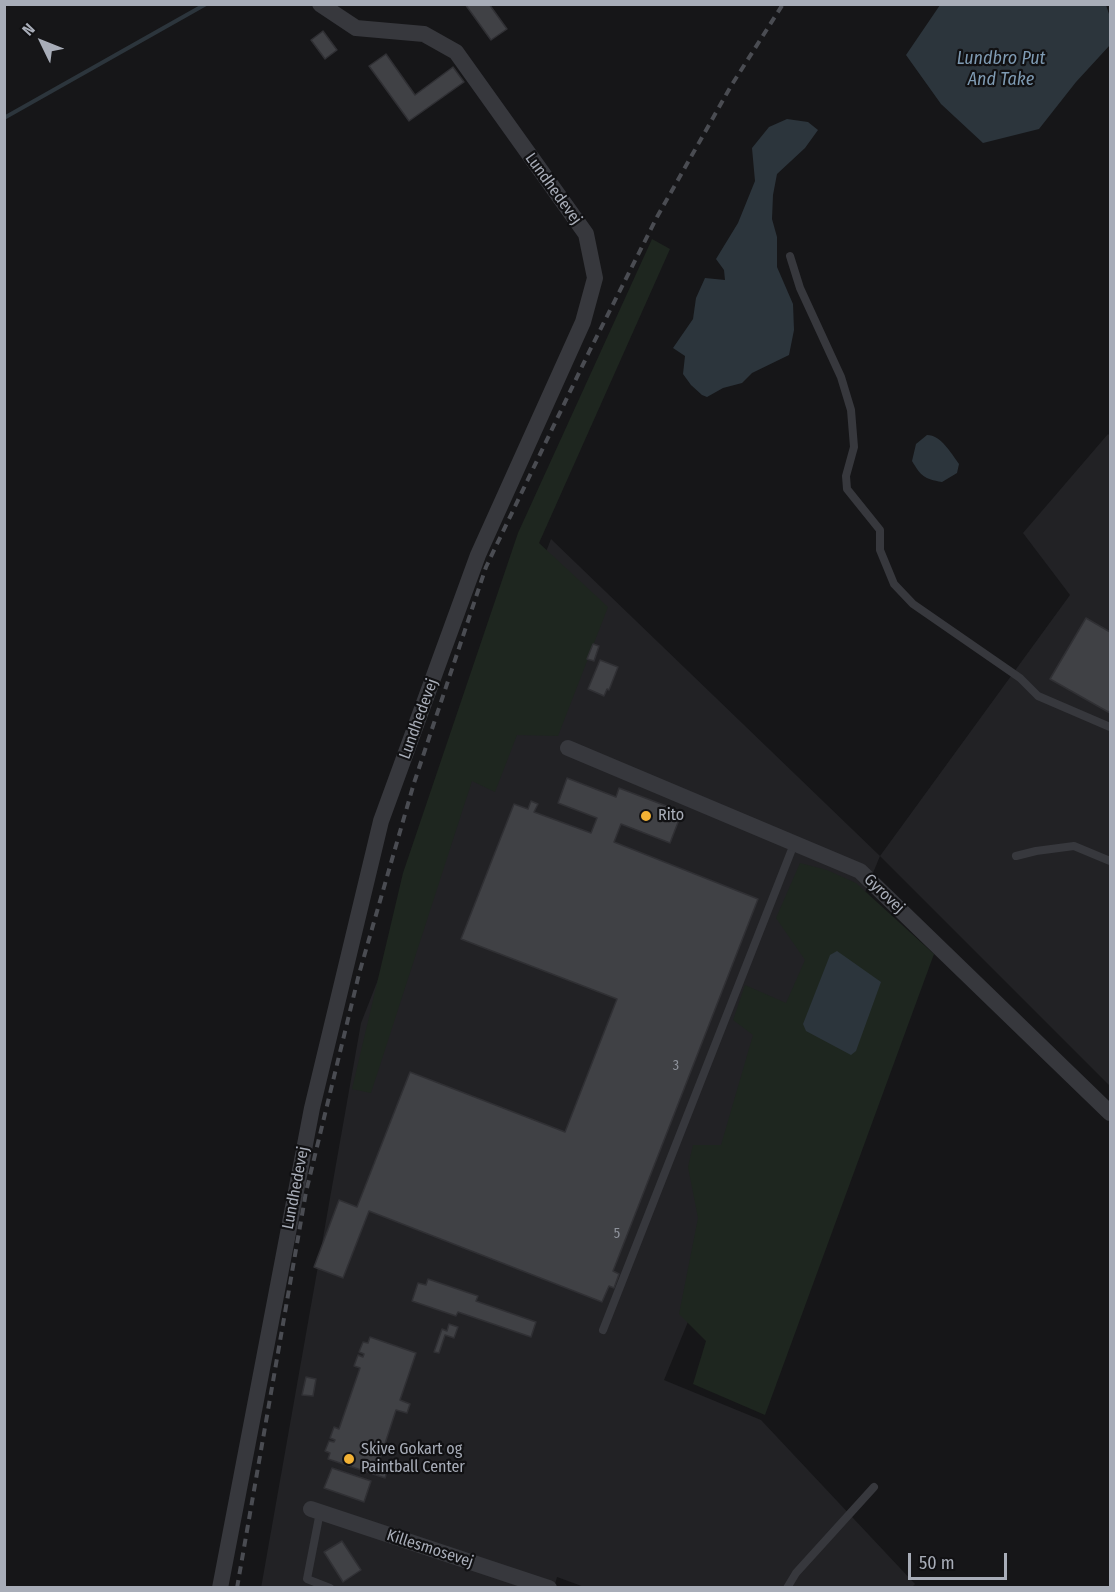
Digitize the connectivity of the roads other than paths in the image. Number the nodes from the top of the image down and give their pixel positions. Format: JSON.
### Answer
{"nodes":[{"id":1,"x":320,"y":4,"type":"edge"},
{"id":2,"x":790,"y":256,"type":"dead end"},
{"id":3,"x":1110,"y":727,"type":"edge"},
{"id":4,"x":568,"y":748,"type":"dead end"},
{"id":5,"x":794,"y":843,"type":"junction"},
{"id":6,"x":1016,"y":856,"type":"dead end"},
{"id":7,"x":1110,"y":861,"type":"edge"},
{"id":8,"x":1110,"y":1113,"type":"edge"},
{"id":9,"x":603,"y":1330,"type":"dead end"},
{"id":10,"x":874,"y":1487,"type":"dead end"},
{"id":11,"x":316,"y":1511,"type":"joint"},
{"id":12,"x":316,"y":1585,"type":"edge"},
{"id":13,"x":220,"y":1587,"type":"edge"},
{"id":14,"x":330,"y":1587,"type":"edge"},
{"id":15,"x":549,"y":1587,"type":"edge"},
{"id":16,"x":787,"y":1587,"type":"edge"}],
"edges":[{"from":1,"to":13,"type":"street","name":"Lundhedevej"},
{"from":2,"to":3,"type":"lane"},
{"from":4,"to":5,"type":"street","name":"Gyrovej"},
{"from":5,"to":8,"type":"street","name":"Gyrovej"},
{"from":5,"to":9,"type":"lane"},
{"from":6,"to":7,"type":"lane"},
{"from":10,"to":16,"type":"lane"},
{"from":11,"to":12,"type":"lane"},
{"from":11,"to":15,"type":"street","name":"Killesmosevej"},
{"from":12,"to":14,"type":"lane"}]}
